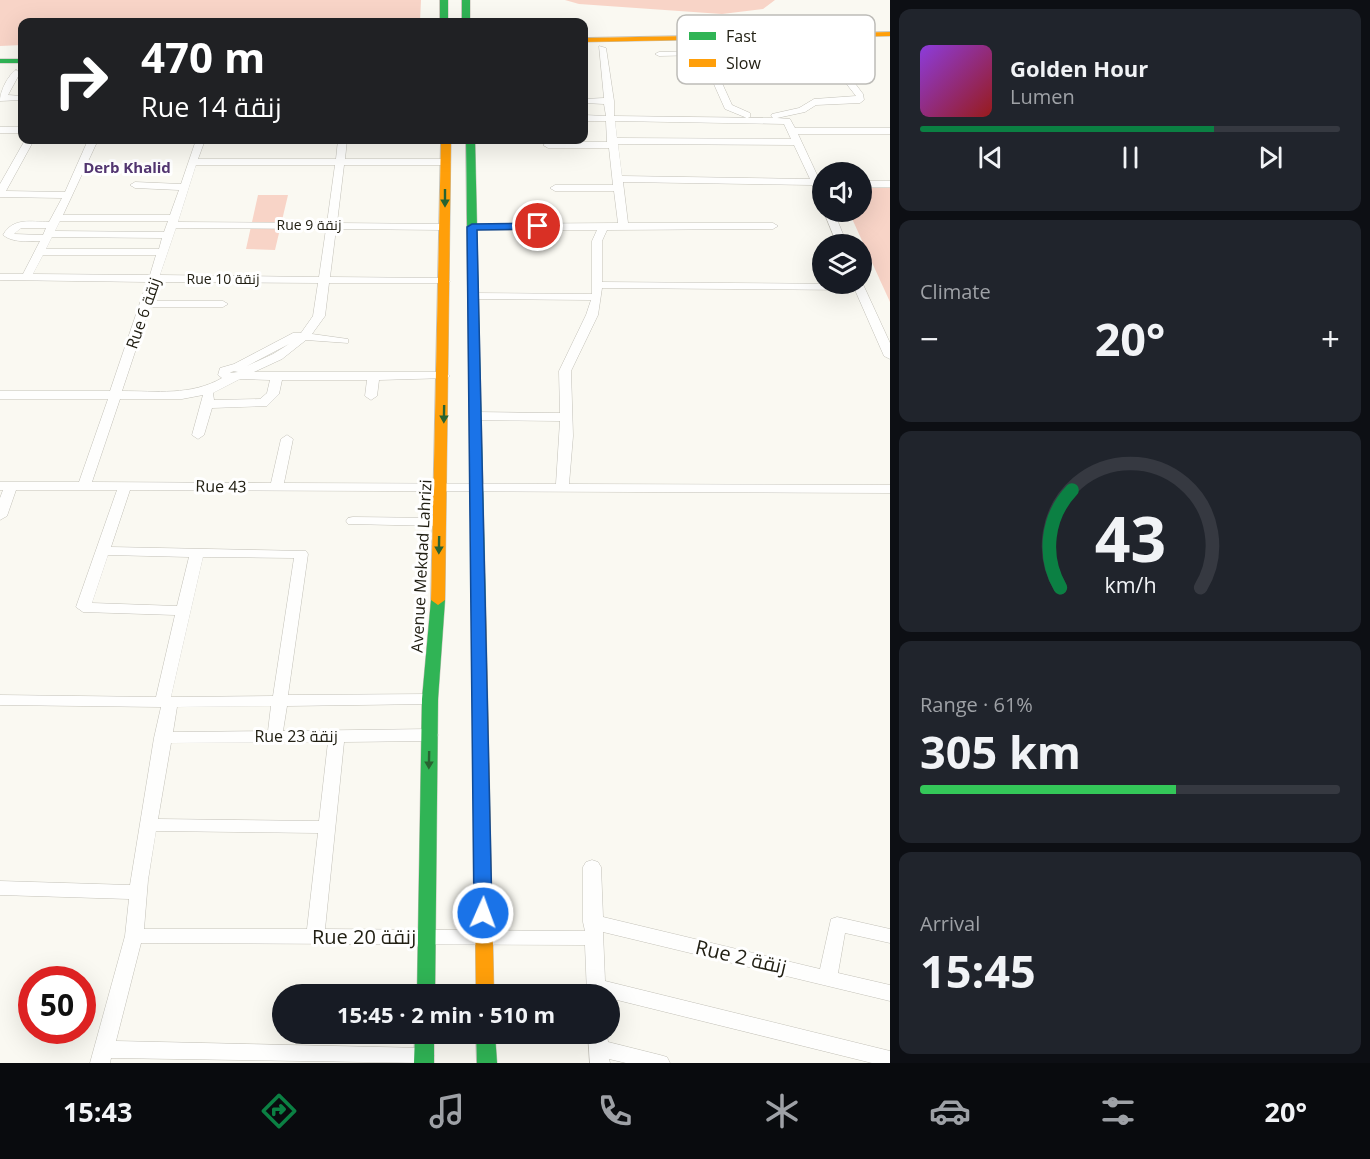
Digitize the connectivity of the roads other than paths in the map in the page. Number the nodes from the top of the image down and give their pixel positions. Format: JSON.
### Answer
{"nodes":[{"id":1,"x":444,"y":0,"type":"edge"},
{"id":2,"x":466,"y":0,"type":"edge"},
{"id":3,"x":444,"y":18,"type":"edge"},
{"id":4,"x":466,"y":18,"type":"edge"},
{"id":5,"x":875,"y":34,"type":"edge"},
{"id":6,"x":890,"y":34,"type":"edge"},
{"id":7,"x":677,"y":38,"type":"edge"},
{"id":8,"x":588,"y":40,"type":"edge"},
{"id":9,"x":890,"y":42,"type":"edge"},
{"id":10,"x":875,"y":43,"type":"edge"},
{"id":11,"x":677,"y":46,"type":"edge"},
{"id":12,"x":602,"y":48,"type":"junction"},
{"id":13,"x":588,"y":49,"type":"edge"},
{"id":14,"x":0,"y":53,"type":"edge"},
{"id":15,"x":18,"y":53,"type":"edge"},
{"id":16,"x":658,"y":54,"type":"dead end"},
{"id":17,"x":677,"y":54,"type":"edge"},
{"id":18,"x":0,"y":61,"type":"edge"},
{"id":19,"x":18,"y":67,"type":"edge"},
{"id":20,"x":18,"y":69,"type":"edge"},
{"id":21,"x":9,"y":84,"type":"junction"},
{"id":22,"x":18,"y":84,"type":"edge"},
{"id":23,"x":719,"y":84,"type":"edge"},
{"id":24,"x":851,"y":84,"type":"edge"},
{"id":25,"x":1,"y":98,"type":"edge"},
{"id":26,"x":18,"y":98,"type":"edge"},
{"id":27,"x":588,"y":101,"type":"edge"},
{"id":28,"x":610,"y":101,"type":"junction"},
{"id":29,"x":588,"y":118,"type":"edge"},
{"id":30,"x":611,"y":118,"type":"junction"},
{"id":31,"x":0,"y":130,"type":"edge"},
{"id":32,"x":18,"y":130,"type":"edge"},
{"id":33,"x":793,"y":131,"type":"junction"},
{"id":34,"x":888,"y":131,"type":"edge"},
{"id":35,"x":890,"y":141,"type":"edge"},
{"id":36,"x":798,"y":142,"type":"junction"},
{"id":37,"x":611,"y":143,"type":"junction"},
{"id":38,"x":27,"y":144,"type":"edge"},
{"id":39,"x":91,"y":144,"type":"edge"},
{"id":40,"x":199,"y":144,"type":"edge"},
{"id":41,"x":342,"y":144,"type":"edge"},
{"id":42,"x":446,"y":144,"type":"edge"},
{"id":43,"x":470,"y":144,"type":"edge"},
{"id":44,"x":580,"y":144,"type":"edge"},
{"id":45,"x":588,"y":144,"type":"edge"},
{"id":46,"x":548,"y":145,"type":"dead end"},
{"id":47,"x":193,"y":162,"type":"junction"},
{"id":48,"x":446,"y":162,"type":"junction"},
{"id":49,"x":340,"y":163,"type":"junction"},
{"id":50,"x":812,"y":169,"type":"edge"},
{"id":51,"x":812,"y":182,"type":"edge"},
{"id":52,"x":617,"y":183,"type":"junction"},
{"id":53,"x":872,"y":184,"type":"edge"},
{"id":54,"x":890,"y":184,"type":"edge"},
{"id":55,"x":135,"y":185,"type":"dead end"},
{"id":56,"x":185,"y":187,"type":"junction"},
{"id":57,"x":555,"y":188,"type":"dead end"},
{"id":58,"x":0,"y":194,"type":"edge"},
{"id":59,"x":68,"y":195,"type":"junction"},
{"id":60,"x":332,"y":225,"type":"junction"},
{"id":61,"x":172,"y":226,"type":"junction"},
{"id":62,"x":582,"y":226,"type":"junction"},
{"id":63,"x":603,"y":226,"type":"junction"},
{"id":64,"x":623,"y":226,"type":"junction"},
{"id":65,"x":773,"y":226,"type":"dead end"},
{"id":66,"x":445,"y":227,"type":"junction"},
{"id":67,"x":472,"y":227,"type":"junction"},
{"id":68,"x":50,"y":229,"type":"junction"},
{"id":69,"x":597,"y":241,"type":"junction"},
{"id":70,"x":39,"y":252,"type":"junction"},
{"id":71,"x":163,"y":252,"type":"junction"},
{"id":72,"x":0,"y":277,"type":"edge"},
{"id":73,"x":26,"y":278,"type":"junction"},
{"id":74,"x":155,"y":279,"type":"junction"},
{"id":75,"x":325,"y":279,"type":"junction"},
{"id":76,"x":445,"y":281,"type":"junction"},
{"id":77,"x":812,"y":286,"type":"edge"},
{"id":78,"x":597,"y":291,"type":"junction"},
{"id":79,"x":863,"y":294,"type":"edge"},
{"id":80,"x":473,"y":296,"type":"junction"},
{"id":81,"x":147,"y":304,"type":"junction"},
{"id":82,"x":223,"y":304,"type":"dead end"},
{"id":83,"x":302,"y":335,"type":"junction"},
{"id":84,"x":344,"y":340,"type":"dead end"},
{"id":85,"x":890,"y":356,"type":"edge"},
{"id":86,"x":239,"y":373,"type":"junction"},
{"id":87,"x":374,"y":375,"type":"junction"},
{"id":88,"x":277,"y":376,"type":"junction"},
{"id":89,"x":444,"y":376,"type":"junction"},
{"id":90,"x":210,"y":390,"type":"junction"},
{"id":91,"x":0,"y":395,"type":"edge"},
{"id":92,"x":115,"y":396,"type":"junction"},
{"id":93,"x":371,"y":396,"type":"dead end"},
{"id":94,"x":207,"y":404,"type":"junction"},
{"id":95,"x":476,"y":416,"type":"junction"},
{"id":96,"x":567,"y":417,"type":"junction"},
{"id":97,"x":198,"y":435,"type":"dead end"},
{"id":98,"x":287,"y":439,"type":"dead end"},
{"id":99,"x":85,"y":485,"type":"junction"},
{"id":100,"x":6,"y":486,"type":"edge"},
{"id":101,"x":125,"y":486,"type":"junction"},
{"id":102,"x":442,"y":486,"type":"junction"},
{"id":103,"x":477,"y":486,"type":"junction"},
{"id":104,"x":277,"y":487,"type":"junction"},
{"id":105,"x":562,"y":487,"type":"junction"},
{"id":106,"x":888,"y":490,"type":"edge"},
{"id":107,"x":0,"y":516,"type":"edge"},
{"id":108,"x":353,"y":521,"type":"dead end"},
{"id":109,"x":439,"y":522,"type":"junction"},
{"id":110,"x":102,"y":551,"type":"junction"},
{"id":111,"x":197,"y":552,"type":"junction"},
{"id":112,"x":183,"y":611,"type":"junction"},
{"id":113,"x":430,"y":699,"type":"junction"},
{"id":114,"x":0,"y":700,"type":"edge"},
{"id":115,"x":280,"y":700,"type":"junction"},
{"id":116,"x":166,"y":702,"type":"junction"},
{"id":117,"x":275,"y":735,"type":"junction"},
{"id":118,"x":337,"y":735,"type":"junction"},
{"id":119,"x":430,"y":735,"type":"junction"},
{"id":120,"x":162,"y":738,"type":"junction"},
{"id":121,"x":148,"y":825,"type":"junction"},
{"id":122,"x":327,"y":827,"type":"junction"},
{"id":123,"x":592,"y":867,"type":"dead end"},
{"id":124,"x":0,"y":888,"type":"edge"},
{"id":125,"x":138,"y":892,"type":"junction"},
{"id":126,"x":593,"y":930,"type":"junction"},
{"id":127,"x":134,"y":936,"type":"junction"},
{"id":128,"x":482,"y":936,"type":"junction"},
{"id":129,"x":890,"y":936,"type":"edge"},
{"id":130,"x":315,"y":937,"type":"junction"},
{"id":131,"x":428,"y":938,"type":"junction"},
{"id":132,"x":828,"y":978,"type":"junction"},
{"id":133,"x":426,"y":984,"type":"edge"},
{"id":134,"x":485,"y":984,"type":"edge"},
{"id":135,"x":596,"y":984,"type":"edge"},
{"id":136,"x":890,"y":993,"type":"edge"},
{"id":137,"x":620,"y":997,"type":"edge"},
{"id":138,"x":425,"y":1044,"type":"edge"},
{"id":139,"x":486,"y":1044,"type":"edge"},
{"id":140,"x":599,"y":1048,"type":"edge"},
{"id":141,"x":102,"y":1056,"type":"edge"},
{"id":142,"x":248,"y":1058,"type":"edge"},
{"id":143,"x":424,"y":1059,"type":"edge"},
{"id":144,"x":890,"y":1059,"type":"edge"},
{"id":145,"x":487,"y":1063,"type":"edge"},
{"id":146,"x":660,"y":1063,"type":"edge"}],
"edges":[{"from":1,"to":3,"type":"main road"},
{"from":2,"to":4,"type":"main road"},
{"from":5,"to":6,"type":"main road"},
{"from":7,"to":8,"type":"main road"},
{"from":9,"to":10,"type":"main road"},
{"from":11,"to":12,"type":"main road"},
{"from":12,"to":13,"type":"main road"},
{"from":12,"to":28,"type":"street"},
{"from":14,"to":15,"type":"main road"},
{"from":16,"to":17,"type":"street"},
{"from":18,"to":19,"type":"main road"},
{"from":20,"to":21,"type":"street"},
{"from":21,"to":22,"type":"street"},
{"from":21,"to":25,"type":"street"},
{"from":23,"to":24,"type":"street"},
{"from":25,"to":26,"type":"street"},
{"from":27,"to":28,"type":"street"},
{"from":28,"to":30,"type":"street"},
{"from":29,"to":30,"type":"street"},
{"from":30,"to":33,"type":"street"},
{"from":30,"to":37,"type":"street"},
{"from":31,"to":32,"type":"street"},
{"from":33,"to":34,"type":"street"},
{"from":33,"to":36,"type":"street"},
{"from":34,"to":35,"type":"street"},
{"from":36,"to":37,"type":"street"},
{"from":36,"to":50,"type":"street"},
{"from":37,"to":45,"type":"street"},
{"from":37,"to":52,"type":"street"},
{"from":38,"to":58,"type":"street"},
{"from":39,"to":59,"type":"street"},
{"from":40,"to":47,"type":"street","name":"Rue 6 زنقة"},
{"from":41,"to":49,"type":"street"},
{"from":42,"to":48,"type":"main road","name":"Avenue Mekdad Lahrizi"},
{"from":43,"to":67,"type":"main road"},
{"from":44,"to":46,"type":"street"},
{"from":47,"to":49,"type":"street"},
{"from":47,"to":56,"type":"street","name":"Rue 6 زنقة"},
{"from":48,"to":49,"type":"street"},
{"from":48,"to":66,"type":"main road","name":"Avenue Mekdad Lahrizi","one_way":true},
{"from":49,"to":60,"type":"street"},
{"from":51,"to":52,"type":"street"},
{"from":52,"to":57,"type":"street"},
{"from":52,"to":64,"type":"street"},
{"from":53,"to":54,"type":"street"},
{"from":55,"to":56,"type":"street"},
{"from":56,"to":61,"type":"street","name":"Rue 6 زنقة"},
{"from":58,"to":59,"type":"street"},
{"from":59,"to":68,"type":"street"},
{"from":60,"to":61,"type":"street","name":"Rue 9 زنقة"},
{"from":60,"to":66,"type":"street","name":"Rue 9 زنقة"},
{"from":60,"to":75,"type":"street"},
{"from":61,"to":68,"type":"street"},
{"from":61,"to":68,"type":"street"},
{"from":61,"to":71,"type":"street","name":"Rue 6 زنقة"},
{"from":62,"to":63,"type":"street"},
{"from":62,"to":67,"type":"street"},
{"from":62,"to":69,"type":"street"},
{"from":63,"to":64,"type":"street"},
{"from":63,"to":69,"type":"street"},
{"from":64,"to":65,"type":"street"},
{"from":66,"to":76,"type":"main road","name":"Avenue Mekdad Lahrizi"},
{"from":67,"to":80,"type":"main road"},
{"from":68,"to":70,"type":"street"},
{"from":69,"to":78,"type":"street"},
{"from":70,"to":71,"type":"street"},
{"from":70,"to":73,"type":"street"},
{"from":71,"to":74,"type":"street","name":"Rue 6 زنقة"},
{"from":72,"to":73,"type":"street","name":"Rue 10 زنقة"},
{"from":73,"to":74,"type":"street","name":"Rue 10 زنقة"},
{"from":74,"to":75,"type":"street","name":"Rue 10 زنقة"},
{"from":74,"to":81,"type":"street","name":"Rue 6 زنقة"},
{"from":75,"to":76,"type":"street","name":"Rue 10 زنقة"},
{"from":75,"to":83,"type":"street"},
{"from":76,"to":89,"type":"main road","name":"Avenue Mekdad Lahrizi"},
{"from":77,"to":78,"type":"street"},
{"from":78,"to":80,"type":"street"},
{"from":78,"to":96,"type":"street"},
{"from":79,"to":85,"type":"street"},
{"from":80,"to":95,"type":"main road"},
{"from":81,"to":82,"type":"street"},
{"from":81,"to":92,"type":"street","name":"Rue 6 زنقة"},
{"from":83,"to":84,"type":"street"},
{"from":83,"to":86,"type":"street"},
{"from":86,"to":88,"type":"street"},
{"from":86,"to":90,"type":"street"},
{"from":87,"to":88,"type":"street"},
{"from":87,"to":89,"type":"street"},
{"from":87,"to":93,"type":"street"},
{"from":88,"to":94,"type":"street"},
{"from":89,"to":102,"type":"main road","name":"Avenue Mekdad Lahrizi","one_way":true},
{"from":90,"to":92,"type":"street"},
{"from":90,"to":94,"type":"street"},
{"from":91,"to":92,"type":"street"},
{"from":92,"to":99,"type":"street","name":"Rue 6 زنقة"},
{"from":94,"to":97,"type":"street"},
{"from":95,"to":96,"type":"street"},
{"from":95,"to":103,"type":"main road"},
{"from":96,"to":105,"type":"street"},
{"from":98,"to":104,"type":"street"},
{"from":99,"to":100,"type":"street","name":"Rue 43"},
{"from":99,"to":101,"type":"street","name":"Rue 43"},
{"from":100,"to":107,"type":"street"},
{"from":101,"to":104,"type":"street","name":"Rue 43"},
{"from":101,"to":110,"type":"street"},
{"from":102,"to":103,"type":"street","name":"Rue 43"},
{"from":102,"to":104,"type":"street","name":"Rue 43"},
{"from":102,"to":109,"type":"main road","name":"Avenue Mekdad Lahrizi"},
{"from":103,"to":105,"type":"street","name":"Rue 43"},
{"from":103,"to":128,"type":"main road"},
{"from":105,"to":106,"type":"street","name":"Rue 43"},
{"from":108,"to":109,"type":"street"},
{"from":109,"to":113,"type":"main road","name":"Avenue Mekdad Lahrizi","one_way":true},
{"from":110,"to":111,"type":"street"},
{"from":110,"to":112,"type":"street"},
{"from":111,"to":112,"type":"street"},
{"from":111,"to":115,"type":"street"},
{"from":112,"to":116,"type":"street"},
{"from":113,"to":115,"type":"street"},
{"from":113,"to":119,"type":"main road","name":"Avenue Mekdad Lahrizi"},
{"from":114,"to":116,"type":"street"},
{"from":115,"to":116,"type":"street"},
{"from":115,"to":117,"type":"street"},
{"from":116,"to":120,"type":"street"},
{"from":117,"to":118,"type":"street","name":"Rue 23 زنقة"},
{"from":117,"to":120,"type":"street","name":"Rue 23 زنقة"},
{"from":118,"to":119,"type":"street","name":"Rue 23 زنقة"},
{"from":118,"to":122,"type":"street"},
{"from":119,"to":131,"type":"main road","name":"Avenue Mekdad Lahrizi","one_way":true},
{"from":120,"to":121,"type":"street"},
{"from":121,"to":122,"type":"street"},
{"from":121,"to":125,"type":"street"},
{"from":122,"to":130,"type":"street"},
{"from":123,"to":126,"type":"street"},
{"from":124,"to":125,"type":"street"},
{"from":125,"to":127,"type":"street"},
{"from":126,"to":128,"type":"street","name":"Rue 20 زنقة"},
{"from":126,"to":132,"type":"street","name":"Rue 2 زنقة"},
{"from":126,"to":135,"type":"street"},
{"from":127,"to":130,"type":"street","name":"Rue 20 زنقة"},
{"from":127,"to":141,"type":"street"},
{"from":128,"to":131,"type":"street","name":"Rue 20 زنقة"},
{"from":128,"to":134,"type":"main road"},
{"from":129,"to":132,"type":"street"},
{"from":130,"to":131,"type":"street","name":"Rue 20 زنقة"},
{"from":131,"to":133,"type":"main road","name":"Avenue Mekdad Lahrizi"},
{"from":132,"to":136,"type":"street","name":"Rue 2 زنقة"},
{"from":137,"to":144,"type":"street"},
{"from":138,"to":143,"type":"main road"},
{"from":139,"to":145,"type":"main road"},
{"from":140,"to":146,"type":"street"},
{"from":141,"to":142,"type":"street"},
{"from":142,"to":143,"type":"street"}]}
